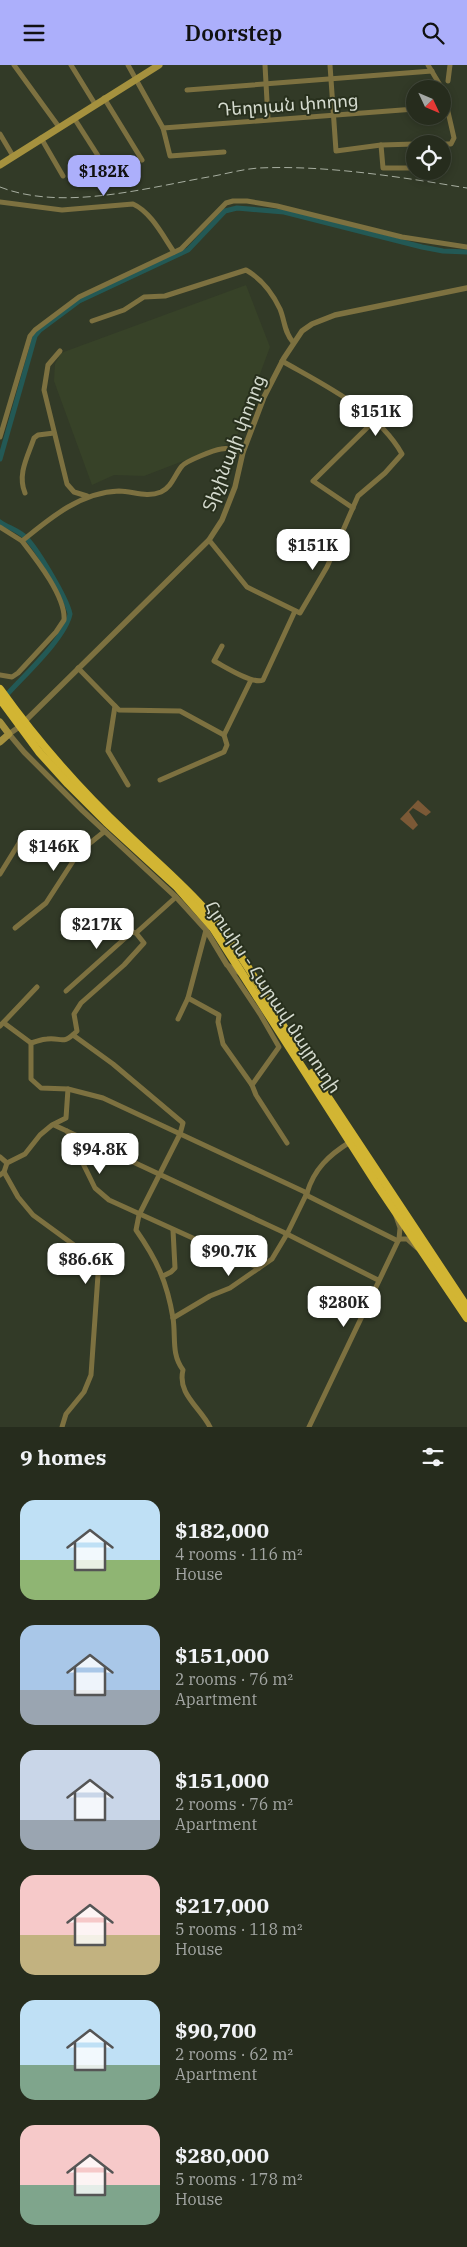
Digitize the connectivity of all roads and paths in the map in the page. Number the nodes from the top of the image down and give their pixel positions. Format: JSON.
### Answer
{"nodes":[{"id":1,"x":14,"y":65,"type":"edge"},
{"id":2,"x":71,"y":65,"type":"edge"},
{"id":3,"x":128,"y":65,"type":"edge"},
{"id":4,"x":159,"y":65,"type":"edge"},
{"id":5,"x":265,"y":65,"type":"edge"},
{"id":6,"x":330,"y":65,"type":"edge"},
{"id":7,"x":428,"y":65,"type":"edge"},
{"id":8,"x":450,"y":65,"type":"edge"},
{"id":9,"x":432,"y":71,"type":"junction"},
{"id":10,"x":137,"y":78,"type":"junction"},
{"id":11,"x":331,"y":80,"type":"junction"},
{"id":12,"x":437,"y":80,"type":"edge"},
{"id":13,"x":448,"y":80,"type":"edge"},
{"id":14,"x":266,"y":84,"type":"junction"},
{"id":15,"x":187,"y":90,"type":"dead end"},
{"id":16,"x":104,"y":98,"type":"junction"},
{"id":17,"x":96,"y":104,"type":"junction"},
{"id":18,"x":406,"y":110,"type":"edge"},
{"id":19,"x":332,"y":115,"type":"junction"},
{"id":20,"x":74,"y":118,"type":"junction"},
{"id":21,"x":268,"y":119,"type":"junction"},
{"id":22,"x":449,"y":125,"type":"edge"},
{"id":23,"x":59,"y":127,"type":"junction"},
{"id":24,"x":163,"y":128,"type":"junction"},
{"id":25,"x":0,"y":134,"type":"edge"},
{"id":26,"x":41,"y":138,"type":"junction"},
{"id":27,"x":451,"y":142,"type":"edge"},
{"id":28,"x":406,"y":144,"type":"edge"},
{"id":29,"x":381,"y":145,"type":"junction"},
{"id":30,"x":224,"y":151,"type":"dead end"},
{"id":31,"x":13,"y":156,"type":"junction"},
{"id":32,"x":142,"y":160,"type":"dead end"},
{"id":33,"x":0,"y":165,"type":"edge"},
{"id":34,"x":406,"y":168,"type":"edge"},
{"id":35,"x":109,"y":173,"type":"dead end"},
{"id":36,"x":64,"y":176,"type":"dead end"},
{"id":37,"x":0,"y":202,"type":"edge"},
{"id":38,"x":467,"y":247,"type":"edge"},
{"id":39,"x":174,"y":251,"type":"junction"},
{"id":40,"x":467,"y":288,"type":"edge"},
{"id":41,"x":92,"y":321,"type":"dead end"},
{"id":42,"x":293,"y":342,"type":"junction"},
{"id":43,"x":60,"y":351,"type":"dead end"},
{"id":44,"x":282,"y":361,"type":"junction"},
{"id":45,"x":374,"y":421,"type":"junction"},
{"id":46,"x":54,"y":433,"type":"junction"},
{"id":47,"x":0,"y":437,"type":"edge"},
{"id":48,"x":243,"y":452,"type":"junction"},
{"id":49,"x":25,"y":493,"type":"dead end"},
{"id":50,"x":88,"y":497,"type":"junction"},
{"id":51,"x":353,"y":508,"type":"junction"},
{"id":52,"x":0,"y":527,"type":"edge"},
{"id":53,"x":25,"y":539,"type":"junction"},
{"id":54,"x":209,"y":540,"type":"junction"},
{"id":55,"x":295,"y":611,"type":"junction"},
{"id":56,"x":222,"y":646,"type":"dead end"},
{"id":57,"x":78,"y":668,"type":"junction"},
{"id":58,"x":0,"y":675,"type":"edge"},
{"id":59,"x":251,"y":680,"type":"junction"},
{"id":60,"x":0,"y":689,"type":"edge"},
{"id":61,"x":0,"y":699,"type":"edge"},
{"id":62,"x":115,"y":707,"type":"junction"},
{"id":63,"x":0,"y":722,"type":"edge"},
{"id":64,"x":9,"y":734,"type":"junction"},
{"id":65,"x":224,"y":735,"type":"junction"},
{"id":66,"x":0,"y":742,"type":"edge"},
{"id":67,"x":160,"y":780,"type":"dead end"},
{"id":68,"x":70,"y":781,"type":"junction"},
{"id":69,"x":128,"y":785,"type":"dead end"},
{"id":70,"x":104,"y":831,"type":"junction"},
{"id":71,"x":24,"y":835,"type":"dead end"},
{"id":72,"x":0,"y":874,"type":"edge"},
{"id":73,"x":176,"y":897,"type":"junction"},
{"id":74,"x":15,"y":928,"type":"dead end"},
{"id":75,"x":206,"y":930,"type":"junction"},
{"id":76,"x":136,"y":933,"type":"junction"},
{"id":77,"x":218,"y":934,"type":"junction"},
{"id":78,"x":227,"y":965,"type":"junction"},
{"id":79,"x":37,"y":987,"type":"dead end"},
{"id":80,"x":66,"y":991,"type":"dead end"},
{"id":81,"x":257,"y":995,"type":"junction"},
{"id":82,"x":188,"y":998,"type":"junction"},
{"id":83,"x":178,"y":1019,"type":"dead end"},
{"id":84,"x":2,"y":1025,"type":"edge"},
{"id":85,"x":73,"y":1035,"type":"junction"},
{"id":86,"x":31,"y":1043,"type":"junction"},
{"id":87,"x":252,"y":1085,"type":"junction"},
{"id":88,"x":68,"y":1089,"type":"junction"},
{"id":89,"x":54,"y":1125,"type":"junction"},
{"id":90,"x":67,"y":1131,"type":"junction"},
{"id":91,"x":180,"y":1134,"type":"junction"},
{"id":92,"x":350,"y":1142,"type":"junction"},
{"id":93,"x":287,"y":1143,"type":"dead end"},
{"id":94,"x":0,"y":1157,"type":"edge"},
{"id":95,"x":7,"y":1163,"type":"junction"},
{"id":96,"x":2,"y":1173,"type":"edge"},
{"id":97,"x":160,"y":1174,"type":"junction"},
{"id":98,"x":307,"y":1194,"type":"junction"},
{"id":99,"x":392,"y":1207,"type":"junction"},
{"id":100,"x":139,"y":1215,"type":"junction"},
{"id":101,"x":173,"y":1230,"type":"junction"},
{"id":102,"x":287,"y":1234,"type":"junction"},
{"id":103,"x":398,"y":1240,"type":"junction"},
{"id":104,"x":422,"y":1253,"type":"junction"},
{"id":105,"x":259,"y":1268,"type":"junction"},
{"id":106,"x":163,"y":1276,"type":"junction"},
{"id":107,"x":378,"y":1280,"type":"junction"},
{"id":108,"x":467,"y":1307,"type":"edge"},
{"id":109,"x":467,"y":1317,"type":"edge"},
{"id":110,"x":173,"y":1318,"type":"junction"},
{"id":111,"x":62,"y":1427,"type":"edge"},
{"id":112,"x":210,"y":1427,"type":"edge"},
{"id":113,"x":309,"y":1427,"type":"edge"}],
"edges":[{"from":1,"to":23,"type":"street"},
{"from":2,"to":17,"type":"street"},
{"from":3,"to":10,"type":"street"},
{"from":4,"to":10,"type":"main road"},
{"from":5,"to":14,"type":"street"},
{"from":6,"to":11,"type":"street"},
{"from":7,"to":9,"type":"street"},
{"from":8,"to":13,"type":"street"},
{"from":9,"to":11,"type":"street"},
{"from":9,"to":12,"type":"street"},
{"from":10,"to":16,"type":"main road"},
{"from":10,"to":24,"type":"street"},
{"from":11,"to":14,"type":"street"},
{"from":11,"to":19,"type":"street"},
{"from":14,"to":15,"type":"street"},
{"from":14,"to":21,"type":"street"},
{"from":16,"to":17,"type":"main road"},
{"from":16,"to":32,"type":"street"},
{"from":17,"to":20,"type":"main road"},
{"from":18,"to":19,"type":"street","name":"Դեղոյան փողոց"},
{"from":19,"to":21,"type":"street","name":"Դեղոյան փողոց"},
{"from":19,"to":29,"type":"street"},
{"from":20,"to":23,"type":"main road"},
{"from":20,"to":35,"type":"street"},
{"from":21,"to":24,"type":"street","name":"Դեղոյան փողոց"},
{"from":22,"to":27,"type":"street"},
{"from":23,"to":26,"type":"main road"},
{"from":24,"to":30,"type":"street"},
{"from":25,"to":31,"type":"street"},
{"from":26,"to":31,"type":"main road"},
{"from":26,"to":36,"type":"street"},
{"from":28,"to":29,"type":"street"},
{"from":29,"to":34,"type":"street"},
{"from":31,"to":33,"type":"main road"},
{"from":37,"to":39,"type":"street"},
{"from":38,"to":39,"type":"street"},
{"from":39,"to":47,"type":"street"},
{"from":40,"to":42,"type":"street","name":"Տիչինայի փողոց"},
{"from":41,"to":42,"type":"street"},
{"from":42,"to":44,"type":"street","name":"Տիչինայի փողոց"},
{"from":43,"to":46,"type":"street"},
{"from":44,"to":45,"type":"street"},
{"from":44,"to":48,"type":"street","name":"Տիչինայի փողոց"},
{"from":45,"to":51,"type":"street"},
{"from":45,"to":51,"type":"street"},
{"from":46,"to":49,"type":"street"},
{"from":46,"to":50,"type":"street"},
{"from":48,"to":50,"type":"street"},
{"from":48,"to":54,"type":"street","name":"Տիչինայի փողոց"},
{"from":50,"to":53,"type":"street"},
{"from":51,"to":55,"type":"street"},
{"from":52,"to":53,"type":"street"},
{"from":53,"to":58,"type":"street"},
{"from":54,"to":55,"type":"street"},
{"from":54,"to":57,"type":"street","name":"Տիչինայի փողոց"},
{"from":55,"to":59,"type":"street"},
{"from":56,"to":59,"type":"street"},
{"from":57,"to":62,"type":"street"},
{"from":57,"to":64,"type":"street","name":"Տիչինայի փողոց"},
{"from":59,"to":65,"type":"street"},
{"from":60,"to":68,"type":"highway","name":"Հյուսիս - Հարավ մայրուղի"},
{"from":61,"to":68,"type":"highway","name":"Հյուսիս - Հարավ մայրուղի"},
{"from":62,"to":65,"type":"street"},
{"from":62,"to":69,"type":"street"},
{"from":63,"to":64,"type":"main road"},
{"from":64,"to":66,"type":"main road","name":"Տիչինայի փողոց"},
{"from":64,"to":70,"type":"street"},
{"from":65,"to":67,"type":"street"},
{"from":68,"to":77,"type":"highway","name":"Հյուսիս - Հարավ մայրուղի"},
{"from":68,"to":108,"type":"highway","name":"Հյուսիս - Հարավ մայրուղի"},
{"from":70,"to":73,"type":"street"},
{"from":70,"to":74,"type":"street"},
{"from":71,"to":72,"type":"street"},
{"from":73,"to":75,"type":"street"},
{"from":73,"to":76,"type":"street"},
{"from":75,"to":78,"type":"street"},
{"from":75,"to":82,"type":"street"},
{"from":76,"to":80,"type":"street"},
{"from":76,"to":85,"type":"street"},
{"from":77,"to":78,"type":"street"},
{"from":77,"to":81,"type":"highway","name":"Հյուսիս - Հարավ մայրուղի"},
{"from":78,"to":81,"type":"street"},
{"from":78,"to":87,"type":"street"},
{"from":79,"to":84,"type":"street"},
{"from":81,"to":92,"type":"highway","name":"Հյուսիս - Հարավ մայրուղի"},
{"from":82,"to":83,"type":"street"},
{"from":82,"to":87,"type":"street"},
{"from":84,"to":86,"type":"street"},
{"from":85,"to":86,"type":"street"},
{"from":85,"to":91,"type":"street"},
{"from":86,"to":88,"type":"street"},
{"from":87,"to":93,"type":"street"},
{"from":88,"to":89,"type":"street"},
{"from":88,"to":91,"type":"street"},
{"from":89,"to":90,"type":"street"},
{"from":89,"to":95,"type":"street"},
{"from":90,"to":97,"type":"street"},
{"from":90,"to":100,"type":"street"},
{"from":91,"to":97,"type":"street"},
{"from":91,"to":98,"type":"street"},
{"from":92,"to":98,"type":"street"},
{"from":92,"to":99,"type":"highway","name":"Հյուսիս - Հարավ մայրուղի"},
{"from":94,"to":95,"type":"street"},
{"from":95,"to":96,"type":"street"},
{"from":96,"to":111,"type":"street"},
{"from":97,"to":100,"type":"street"},
{"from":97,"to":102,"type":"street"},
{"from":98,"to":102,"type":"street"},
{"from":98,"to":103,"type":"street"},
{"from":99,"to":103,"type":"street"},
{"from":99,"to":104,"type":"highway","name":"Հյուսիս - Հարավ մայրուղի"},
{"from":100,"to":101,"type":"street"},
{"from":100,"to":106,"type":"street"},
{"from":101,"to":105,"type":"street"},
{"from":101,"to":106,"type":"street"},
{"from":102,"to":105,"type":"street"},
{"from":102,"to":107,"type":"street"},
{"from":103,"to":104,"type":"street"},
{"from":103,"to":107,"type":"street"},
{"from":104,"to":109,"type":"highway","name":"Հյուսիս - Հարավ մայրուղի"},
{"from":105,"to":110,"type":"street"},
{"from":106,"to":110,"type":"street"},
{"from":107,"to":113,"type":"street"},
{"from":110,"to":112,"type":"street"}]}
